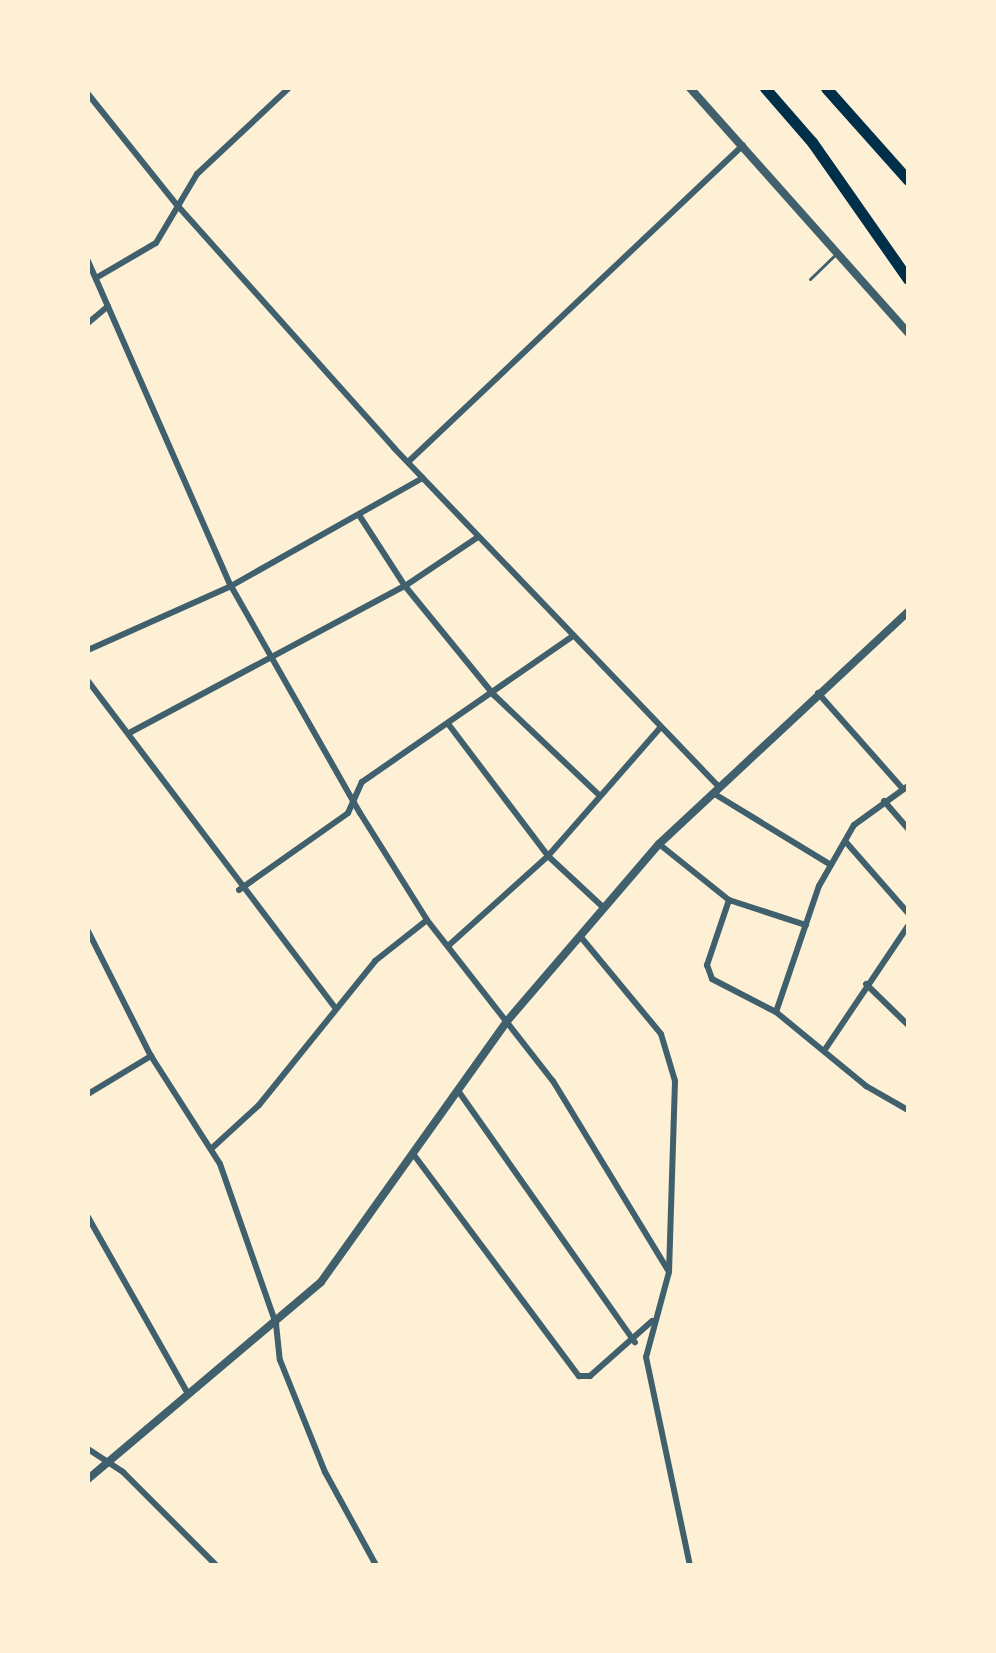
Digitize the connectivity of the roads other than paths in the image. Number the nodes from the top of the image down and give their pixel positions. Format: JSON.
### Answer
{"nodes":[{"id":1,"x":289,"y":88,"type":"edge"},
{"id":2,"x":690,"y":88,"type":"edge"},
{"id":3,"x":765,"y":88,"type":"edge"},
{"id":4,"x":826,"y":88,"type":"edge"},
{"id":5,"x":88,"y":94,"type":"edge"},
{"id":6,"x":743,"y":145,"type":"junction"},
{"id":7,"x":908,"y":180,"type":"edge"},
{"id":8,"x":177,"y":205,"type":"junction"},
{"id":9,"x":837,"y":253,"type":"junction"},
{"id":10,"x":88,"y":261,"type":"edge"},
{"id":11,"x":96,"y":278,"type":"junction"},
{"id":12,"x":810,"y":279,"type":"dead end"},
{"id":13,"x":908,"y":279,"type":"edge"},
{"id":14,"x":108,"y":306,"type":"junction"},
{"id":15,"x":88,"y":323,"type":"edge"},
{"id":16,"x":908,"y":333,"type":"edge"},
{"id":17,"x":408,"y":462,"type":"junction"},
{"id":18,"x":423,"y":478,"type":"junction"},
{"id":19,"x":359,"y":515,"type":"junction"},
{"id":20,"x":478,"y":537,"type":"junction"},
{"id":21,"x":231,"y":586,"type":"junction"},
{"id":22,"x":405,"y":586,"type":"junction"},
{"id":23,"x":908,"y":612,"type":"edge"},
{"id":24,"x":573,"y":636,"type":"junction"},
{"id":25,"x":88,"y":650,"type":"edge"},
{"id":26,"x":269,"y":654,"type":"junction"},
{"id":27,"x":88,"y":681,"type":"edge"},
{"id":28,"x":818,"y":692,"type":"junction"},
{"id":29,"x":494,"y":695,"type":"junction"},
{"id":30,"x":449,"y":725,"type":"junction"},
{"id":31,"x":660,"y":728,"type":"junction"},
{"id":32,"x":131,"y":732,"type":"junction"},
{"id":33,"x":906,"y":787,"type":"edge"},
{"id":34,"x":716,"y":790,"type":"junction"},
{"id":35,"x":600,"y":796,"type":"junction"},
{"id":36,"x":354,"y":798,"type":"junction"},
{"id":37,"x":884,"y":801,"type":"junction"},
{"id":38,"x":908,"y":829,"type":"edge"},
{"id":39,"x":845,"y":841,"type":"junction"},
{"id":40,"x":659,"y":844,"type":"junction"},
{"id":41,"x":548,"y":856,"type":"junction"},
{"id":42,"x":831,"y":865,"type":"junction"},
{"id":43,"x":239,"y":890,"type":"junction"},
{"id":44,"x":729,"y":900,"type":"junction"},
{"id":45,"x":604,"y":908,"type":"junction"},
{"id":46,"x":908,"y":913,"type":"edge"},
{"id":47,"x":427,"y":920,"type":"junction"},
{"id":48,"x":806,"y":925,"type":"junction"},
{"id":49,"x":908,"y":926,"type":"edge"},
{"id":50,"x":88,"y":931,"type":"edge"},
{"id":51,"x":580,"y":936,"type":"junction"},
{"id":52,"x":448,"y":946,"type":"junction"},
{"id":53,"x":866,"y":984,"type":"junction"},
{"id":54,"x":336,"y":1009,"type":"junction"},
{"id":55,"x":776,"y":1012,"type":"junction"},
{"id":56,"x":508,"y":1020,"type":"junction"},
{"id":57,"x":908,"y":1025,"type":"edge"},
{"id":58,"x":826,"y":1048,"type":"junction"},
{"id":59,"x":151,"y":1056,"type":"junction"},
{"id":60,"x":459,"y":1092,"type":"junction"},
{"id":61,"x":88,"y":1094,"type":"edge"},
{"id":62,"x":908,"y":1110,"type":"edge"},
{"id":63,"x":211,"y":1149,"type":"junction"},
{"id":64,"x":414,"y":1155,"type":"junction"},
{"id":65,"x":88,"y":1217,"type":"edge"},
{"id":66,"x":669,"y":1272,"type":"junction"},
{"id":67,"x":654,"y":1318,"type":"junction"},
{"id":68,"x":276,"y":1324,"type":"junction"},
{"id":69,"x":635,"y":1342,"type":"junction"},
{"id":70,"x":187,"y":1392,"type":"junction"},
{"id":71,"x":88,"y":1449,"type":"edge"},
{"id":72,"x":106,"y":1464,"type":"junction"},
{"id":73,"x":88,"y":1479,"type":"edge"},
{"id":74,"x":216,"y":1565,"type":"edge"},
{"id":75,"x":376,"y":1565,"type":"edge"},
{"id":76,"x":690,"y":1565,"type":"edge"}],
"edges":[{"from":1,"to":8,"type":"street"},
{"from":2,"to":6,"type":"street"},
{"from":3,"to":13,"type":"highway"},
{"from":4,"to":7,"type":"highway"},
{"from":5,"to":8,"type":"street"},
{"from":6,"to":9,"type":"street"},
{"from":6,"to":17,"type":"street"},
{"from":8,"to":11,"type":"street"},
{"from":8,"to":17,"type":"street"},
{"from":9,"to":12,"type":"lane"},
{"from":9,"to":16,"type":"street"},
{"from":10,"to":11,"type":"street"},
{"from":11,"to":14,"type":"street"},
{"from":14,"to":15,"type":"street"},
{"from":14,"to":21,"type":"street"},
{"from":17,"to":18,"type":"street"},
{"from":18,"to":19,"type":"street"},
{"from":18,"to":20,"type":"street"},
{"from":19,"to":21,"type":"street"},
{"from":19,"to":22,"type":"street"},
{"from":20,"to":22,"type":"street"},
{"from":20,"to":24,"type":"street"},
{"from":21,"to":25,"type":"street"},
{"from":21,"to":26,"type":"street"},
{"from":22,"to":26,"type":"street"},
{"from":22,"to":29,"type":"street"},
{"from":23,"to":28,"type":"street"},
{"from":24,"to":29,"type":"street"},
{"from":24,"to":31,"type":"street"},
{"from":26,"to":32,"type":"street"},
{"from":26,"to":36,"type":"street"},
{"from":27,"to":32,"type":"street"},
{"from":28,"to":33,"type":"street"},
{"from":28,"to":34,"type":"street"},
{"from":29,"to":30,"type":"street"},
{"from":29,"to":35,"type":"street"},
{"from":30,"to":36,"type":"street"},
{"from":30,"to":41,"type":"street"},
{"from":31,"to":34,"type":"street"},
{"from":31,"to":35,"type":"street"},
{"from":32,"to":43,"type":"street"},
{"from":33,"to":37,"type":"street"},
{"from":34,"to":40,"type":"street"},
{"from":34,"to":42,"type":"street"},
{"from":35,"to":41,"type":"street"},
{"from":36,"to":43,"type":"street"},
{"from":36,"to":47,"type":"street"},
{"from":37,"to":38,"type":"street"},
{"from":37,"to":39,"type":"street"},
{"from":39,"to":42,"type":"street"},
{"from":39,"to":46,"type":"street"},
{"from":40,"to":44,"type":"street"},
{"from":40,"to":45,"type":"street"},
{"from":41,"to":45,"type":"street"},
{"from":41,"to":52,"type":"street"},
{"from":42,"to":48,"type":"street"},
{"from":43,"to":54,"type":"street"},
{"from":44,"to":48,"type":"street"},
{"from":44,"to":55,"type":"street"},
{"from":45,"to":51,"type":"street"},
{"from":47,"to":52,"type":"street"},
{"from":47,"to":54,"type":"street"},
{"from":48,"to":55,"type":"street"},
{"from":49,"to":53,"type":"street"},
{"from":50,"to":59,"type":"street"},
{"from":51,"to":56,"type":"street"},
{"from":51,"to":66,"type":"street"},
{"from":52,"to":56,"type":"street"},
{"from":53,"to":57,"type":"street"},
{"from":53,"to":58,"type":"street"},
{"from":54,"to":63,"type":"street"},
{"from":55,"to":58,"type":"street"},
{"from":56,"to":60,"type":"street"},
{"from":56,"to":66,"type":"street"},
{"from":58,"to":62,"type":"street"},
{"from":59,"to":61,"type":"street"},
{"from":59,"to":63,"type":"street"},
{"from":60,"to":64,"type":"street"},
{"from":60,"to":69,"type":"street"},
{"from":63,"to":68,"type":"street"},
{"from":64,"to":68,"type":"street"},
{"from":64,"to":69,"type":"street"},
{"from":65,"to":70,"type":"street"},
{"from":66,"to":67,"type":"street"},
{"from":67,"to":69,"type":"street"},
{"from":67,"to":76,"type":"street"},
{"from":68,"to":70,"type":"street"},
{"from":68,"to":75,"type":"street"},
{"from":70,"to":72,"type":"street"},
{"from":71,"to":72,"type":"street"},
{"from":72,"to":73,"type":"street"},
{"from":72,"to":74,"type":"street"}]}
